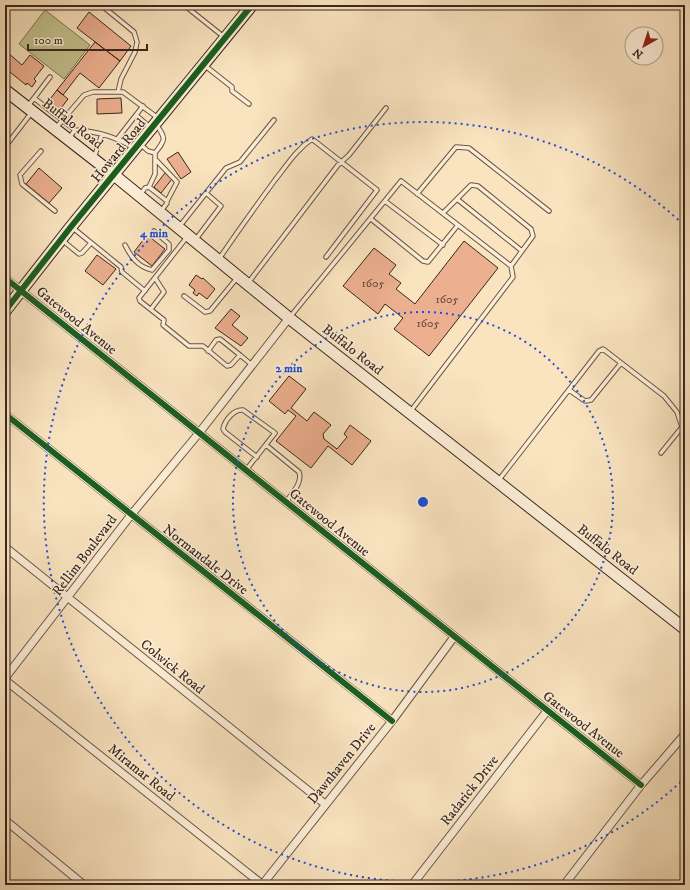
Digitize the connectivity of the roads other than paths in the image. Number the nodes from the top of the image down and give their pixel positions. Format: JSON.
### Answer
{"nodes":[{"id":1,"x":101,"y":5,"type":"edge"},
{"id":2,"x":184,"y":5,"type":"edge"},
{"id":3,"x":252,"y":5,"type":"edge"},
{"id":4,"x":225,"y":37,"type":"junction"},
{"id":5,"x":203,"y":64,"type":"junction"},
{"id":6,"x":50,"y":76,"type":"dead end"},
{"id":7,"x":5,"y":90,"type":"edge"},
{"id":8,"x":118,"y":92,"type":"junction"},
{"id":9,"x":249,"y":104,"type":"dead end"},
{"id":10,"x":32,"y":106,"type":"junction"},
{"id":11,"x":143,"y":106,"type":"junction"},
{"id":12,"x":386,"y":108,"type":"dead end"},
{"id":13,"x":136,"y":115,"type":"junction"},
{"id":14,"x":274,"y":120,"type":"dead end"},
{"id":15,"x":155,"y":123,"type":"junction"},
{"id":16,"x":59,"y":124,"type":"junction"},
{"id":17,"x":102,"y":134,"type":"junction"},
{"id":18,"x":72,"y":135,"type":"junction"},
{"id":19,"x":118,"y":138,"type":"junction"},
{"id":20,"x":137,"y":146,"type":"junction"},
{"id":21,"x":5,"y":147,"type":"edge"},
{"id":22,"x":41,"y":151,"type":"dead end"},
{"id":23,"x":155,"y":153,"type":"junction"},
{"id":24,"x":94,"y":159,"type":"junction"},
{"id":25,"x":156,"y":160,"type":"junction"},
{"id":26,"x":342,"y":162,"type":"junction"},
{"id":27,"x":114,"y":175,"type":"junction"},
{"id":28,"x":149,"y":187,"type":"junction"},
{"id":29,"x":206,"y":193,"type":"junction"},
{"id":30,"x":417,"y":194,"type":"junction"},
{"id":31,"x":139,"y":196,"type":"junction"},
{"id":32,"x":457,"y":199,"type":"junction"},
{"id":33,"x":167,"y":201,"type":"junction"},
{"id":34,"x":385,"y":201,"type":"junction"},
{"id":35,"x":55,"y":211,"type":"dead end"},
{"id":36,"x":549,"y":211,"type":"dead end"},
{"id":37,"x":443,"y":213,"type":"junction"},
{"id":38,"x":159,"y":214,"type":"junction"},
{"id":39,"x":370,"y":219,"type":"junction"},
{"id":40,"x":458,"y":225,"type":"junction"},
{"id":41,"x":72,"y":227,"type":"junction"},
{"id":42,"x":178,"y":228,"type":"junction"},
{"id":43,"x":154,"y":231,"type":"dead end"},
{"id":44,"x":191,"y":239,"type":"junction"},
{"id":45,"x":61,"y":240,"type":"junction"},
{"id":46,"x":91,"y":243,"type":"junction"},
{"id":47,"x":125,"y":245,"type":"dead end"},
{"id":48,"x":443,"y":245,"type":"junction"},
{"id":49,"x":522,"y":251,"type":"junction"},
{"id":50,"x":326,"y":256,"type":"dead end"},
{"id":51,"x":218,"y":261,"type":"junction"},
{"id":52,"x":511,"y":266,"type":"junction"},
{"id":53,"x":238,"y":277,"type":"junction"},
{"id":54,"x":5,"y":278,"type":"edge"},
{"id":55,"x":155,"y":278,"type":"junction"},
{"id":56,"x":247,"y":284,"type":"junction"},
{"id":57,"x":21,"y":291,"type":"junction"},
{"id":58,"x":145,"y":291,"type":"junction"},
{"id":59,"x":184,"y":296,"type":"dead end"},
{"id":60,"x":151,"y":309,"type":"junction"},
{"id":61,"x":5,"y":311,"type":"edge"},
{"id":62,"x":289,"y":318,"type":"junction"},
{"id":63,"x":208,"y":351,"type":"junction"},
{"id":64,"x":240,"y":354,"type":"junction"},
{"id":65,"x":621,"y":363,"type":"junction"},
{"id":66,"x":252,"y":365,"type":"junction"},
{"id":67,"x":569,"y":390,"type":"junction"},
{"id":68,"x":410,"y":413,"type":"junction"},
{"id":69,"x":5,"y":414,"type":"edge"},
{"id":70,"x":199,"y":433,"type":"junction"},
{"id":71,"x":266,"y":445,"type":"junction"},
{"id":72,"x":661,"y":453,"type":"dead end"},
{"id":73,"x":257,"y":457,"type":"junction"},
{"id":74,"x":246,"y":470,"type":"junction"},
{"id":75,"x":498,"y":481,"type":"junction"},
{"id":76,"x":286,"y":502,"type":"junction"},
{"id":77,"x":131,"y":515,"type":"junction"},
{"id":78,"x":5,"y":547,"type":"edge"},
{"id":79,"x":68,"y":598,"type":"junction"},
{"id":80,"x":685,"y":629,"type":"edge"},
{"id":81,"x":454,"y":637,"type":"junction"},
{"id":82,"x":5,"y":679,"type":"edge"},
{"id":83,"x":547,"y":711,"type":"junction"},
{"id":84,"x":392,"y":721,"type":"junction"},
{"id":85,"x":685,"y":734,"type":"edge"},
{"id":86,"x":641,"y":785,"type":"junction"},
{"id":87,"x":325,"y":804,"type":"junction"},
{"id":88,"x":5,"y":820,"type":"edge"},
{"id":89,"x":84,"y":885,"type":"edge"},
{"id":90,"x":262,"y":885,"type":"edge"},
{"id":91,"x":412,"y":885,"type":"edge"},
{"id":92,"x":564,"y":885,"type":"edge"}],
"edges":[{"from":1,"to":8,"type":"lane"},
{"from":2,"to":4,"type":"lane"},
{"from":3,"to":4,"type":"main road","name":"Howard Road"},
{"from":4,"to":5,"type":"main road","name":"Howard Road"},
{"from":5,"to":9,"type":"lane"},
{"from":5,"to":15,"type":"main road","name":"Howard Road"},
{"from":6,"to":10,"type":"lane"},
{"from":7,"to":10,"type":"main road","name":"Buffalo Road"},
{"from":8,"to":11,"type":"lane"},
{"from":8,"to":16,"type":"lane"},
{"from":10,"to":16,"type":"main road","name":"Buffalo Road"},
{"from":10,"to":21,"type":"lane"},
{"from":11,"to":13,"type":"lane"},
{"from":11,"to":15,"type":"lane"},
{"from":12,"to":26,"type":"lane"},
{"from":13,"to":15,"type":"lane"},
{"from":13,"to":19,"type":"lane"},
{"from":14,"to":29,"type":"lane"},
{"from":15,"to":20,"type":"main road","name":"Howard Road"},
{"from":15,"to":23,"type":"lane"},
{"from":16,"to":18,"type":"main road","name":"Buffalo Road"},
{"from":17,"to":18,"type":"lane"},
{"from":17,"to":19,"type":"lane"},
{"from":17,"to":24,"type":"lane"},
{"from":18,"to":24,"type":"main road","name":"Buffalo Road"},
{"from":19,"to":20,"type":"lane"},
{"from":20,"to":23,"type":"lane"},
{"from":20,"to":27,"type":"main road","name":"Howard Road"},
{"from":22,"to":35,"type":"lane"},
{"from":23,"to":25,"type":"lane"},
{"from":24,"to":27,"type":"main road","name":"Buffalo Road"},
{"from":25,"to":28,"type":"lane"},
{"from":25,"to":33,"type":"lane"},
{"from":26,"to":50,"type":"lane"},
{"from":26,"to":51,"type":"lane"},
{"from":26,"to":56,"type":"lane"},
{"from":27,"to":31,"type":"main road","name":"Buffalo Road"},
{"from":27,"to":41,"type":"main road","name":"Howard Road"},
{"from":28,"to":31,"type":"lane"},
{"from":28,"to":33,"type":"lane"},
{"from":29,"to":42,"type":"lane"},
{"from":29,"to":44,"type":"lane"},
{"from":30,"to":34,"type":"lane"},
{"from":30,"to":36,"type":"lane"},
{"from":30,"to":37,"type":"lane"},
{"from":31,"to":38,"type":"main road","name":"Buffalo Road"},
{"from":32,"to":37,"type":"lane"},
{"from":32,"to":49,"type":"lane"},
{"from":32,"to":49,"type":"lane"},
{"from":33,"to":38,"type":"lane"},
{"from":34,"to":39,"type":"lane"},
{"from":34,"to":48,"type":"lane"},
{"from":37,"to":40,"type":"lane"},
{"from":38,"to":42,"type":"main road","name":"Buffalo Road"},
{"from":39,"to":48,"type":"lane"},
{"from":39,"to":62,"type":"lane"},
{"from":40,"to":48,"type":"lane"},
{"from":40,"to":52,"type":"lane"},
{"from":41,"to":45,"type":"main road","name":"Howard Road"},
{"from":41,"to":46,"type":"lane"},
{"from":42,"to":44,"type":"main road","name":"Buffalo Road"},
{"from":43,"to":47,"type":"lane"},
{"from":44,"to":51,"type":"main road","name":"Buffalo Road"},
{"from":44,"to":55,"type":"lane"},
{"from":45,"to":46,"type":"lane"},
{"from":45,"to":57,"type":"main road","name":"Howard Road"},
{"from":46,"to":58,"type":"lane"},
{"from":49,"to":52,"type":"lane"},
{"from":51,"to":53,"type":"main road","name":"Buffalo Road"},
{"from":52,"to":68,"type":"lane"},
{"from":53,"to":56,"type":"main road","name":"Buffalo Road"},
{"from":53,"to":59,"type":"lane"},
{"from":54,"to":57,"type":"street","name":"Gatewood Avenue"},
{"from":55,"to":58,"type":"lane"},
{"from":55,"to":60,"type":"lane"},
{"from":56,"to":62,"type":"main road","name":"Buffalo Road"},
{"from":57,"to":61,"type":"main road","name":"Howard Road"},
{"from":57,"to":70,"type":"street","name":"Gatewood Avenue"},
{"from":58,"to":60,"type":"lane"},
{"from":60,"to":63,"type":"lane"},
{"from":62,"to":66,"type":"street","name":"Rellim Boulevard"},
{"from":62,"to":68,"type":"main road","name":"Buffalo Road"},
{"from":63,"to":64,"type":"lane"},
{"from":63,"to":64,"type":"lane"},
{"from":64,"to":66,"type":"lane"},
{"from":65,"to":67,"type":"lane"},
{"from":65,"to":67,"type":"lane"},
{"from":65,"to":72,"type":"lane"},
{"from":66,"to":70,"type":"street","name":"Rellim Boulevard"},
{"from":67,"to":75,"type":"lane"},
{"from":68,"to":75,"type":"main road","name":"Buffalo Road"},
{"from":69,"to":77,"type":"street","name":"Normandale Drive"},
{"from":70,"to":74,"type":"street","name":"Gatewood Avenue"},
{"from":70,"to":77,"type":"street","name":"Rellim Boulevard"},
{"from":71,"to":73,"type":"lane"},
{"from":71,"to":73,"type":"lane"},
{"from":71,"to":76,"type":"lane"},
{"from":73,"to":74,"type":"lane"},
{"from":74,"to":76,"type":"street","name":"Gatewood Avenue"},
{"from":75,"to":80,"type":"main road","name":"Buffalo Road"},
{"from":76,"to":81,"type":"street","name":"Gatewood Avenue"},
{"from":77,"to":79,"type":"street","name":"Rellim Boulevard"},
{"from":77,"to":84,"type":"street","name":"Normandale Drive"},
{"from":78,"to":79,"type":"street","name":"Colwick Road"},
{"from":79,"to":82,"type":"street","name":"Rellim Boulevard"},
{"from":79,"to":87,"type":"street","name":"Colwick Road"},
{"from":81,"to":83,"type":"street","name":"Gatewood Avenue"},
{"from":81,"to":84,"type":"street","name":"Dawnhaven Drive"},
{"from":82,"to":90,"type":"street","name":"Miramar Road"},
{"from":83,"to":86,"type":"street","name":"Gatewood Avenue"},
{"from":83,"to":91,"type":"street","name":"Radarick Drive"},
{"from":84,"to":87,"type":"street","name":"Dawnhaven Drive"},
{"from":85,"to":86,"type":"street"},
{"from":86,"to":92,"type":"street"},
{"from":87,"to":90,"type":"street","name":"Dawnhaven Drive"},
{"from":88,"to":89,"type":"street"}]}
